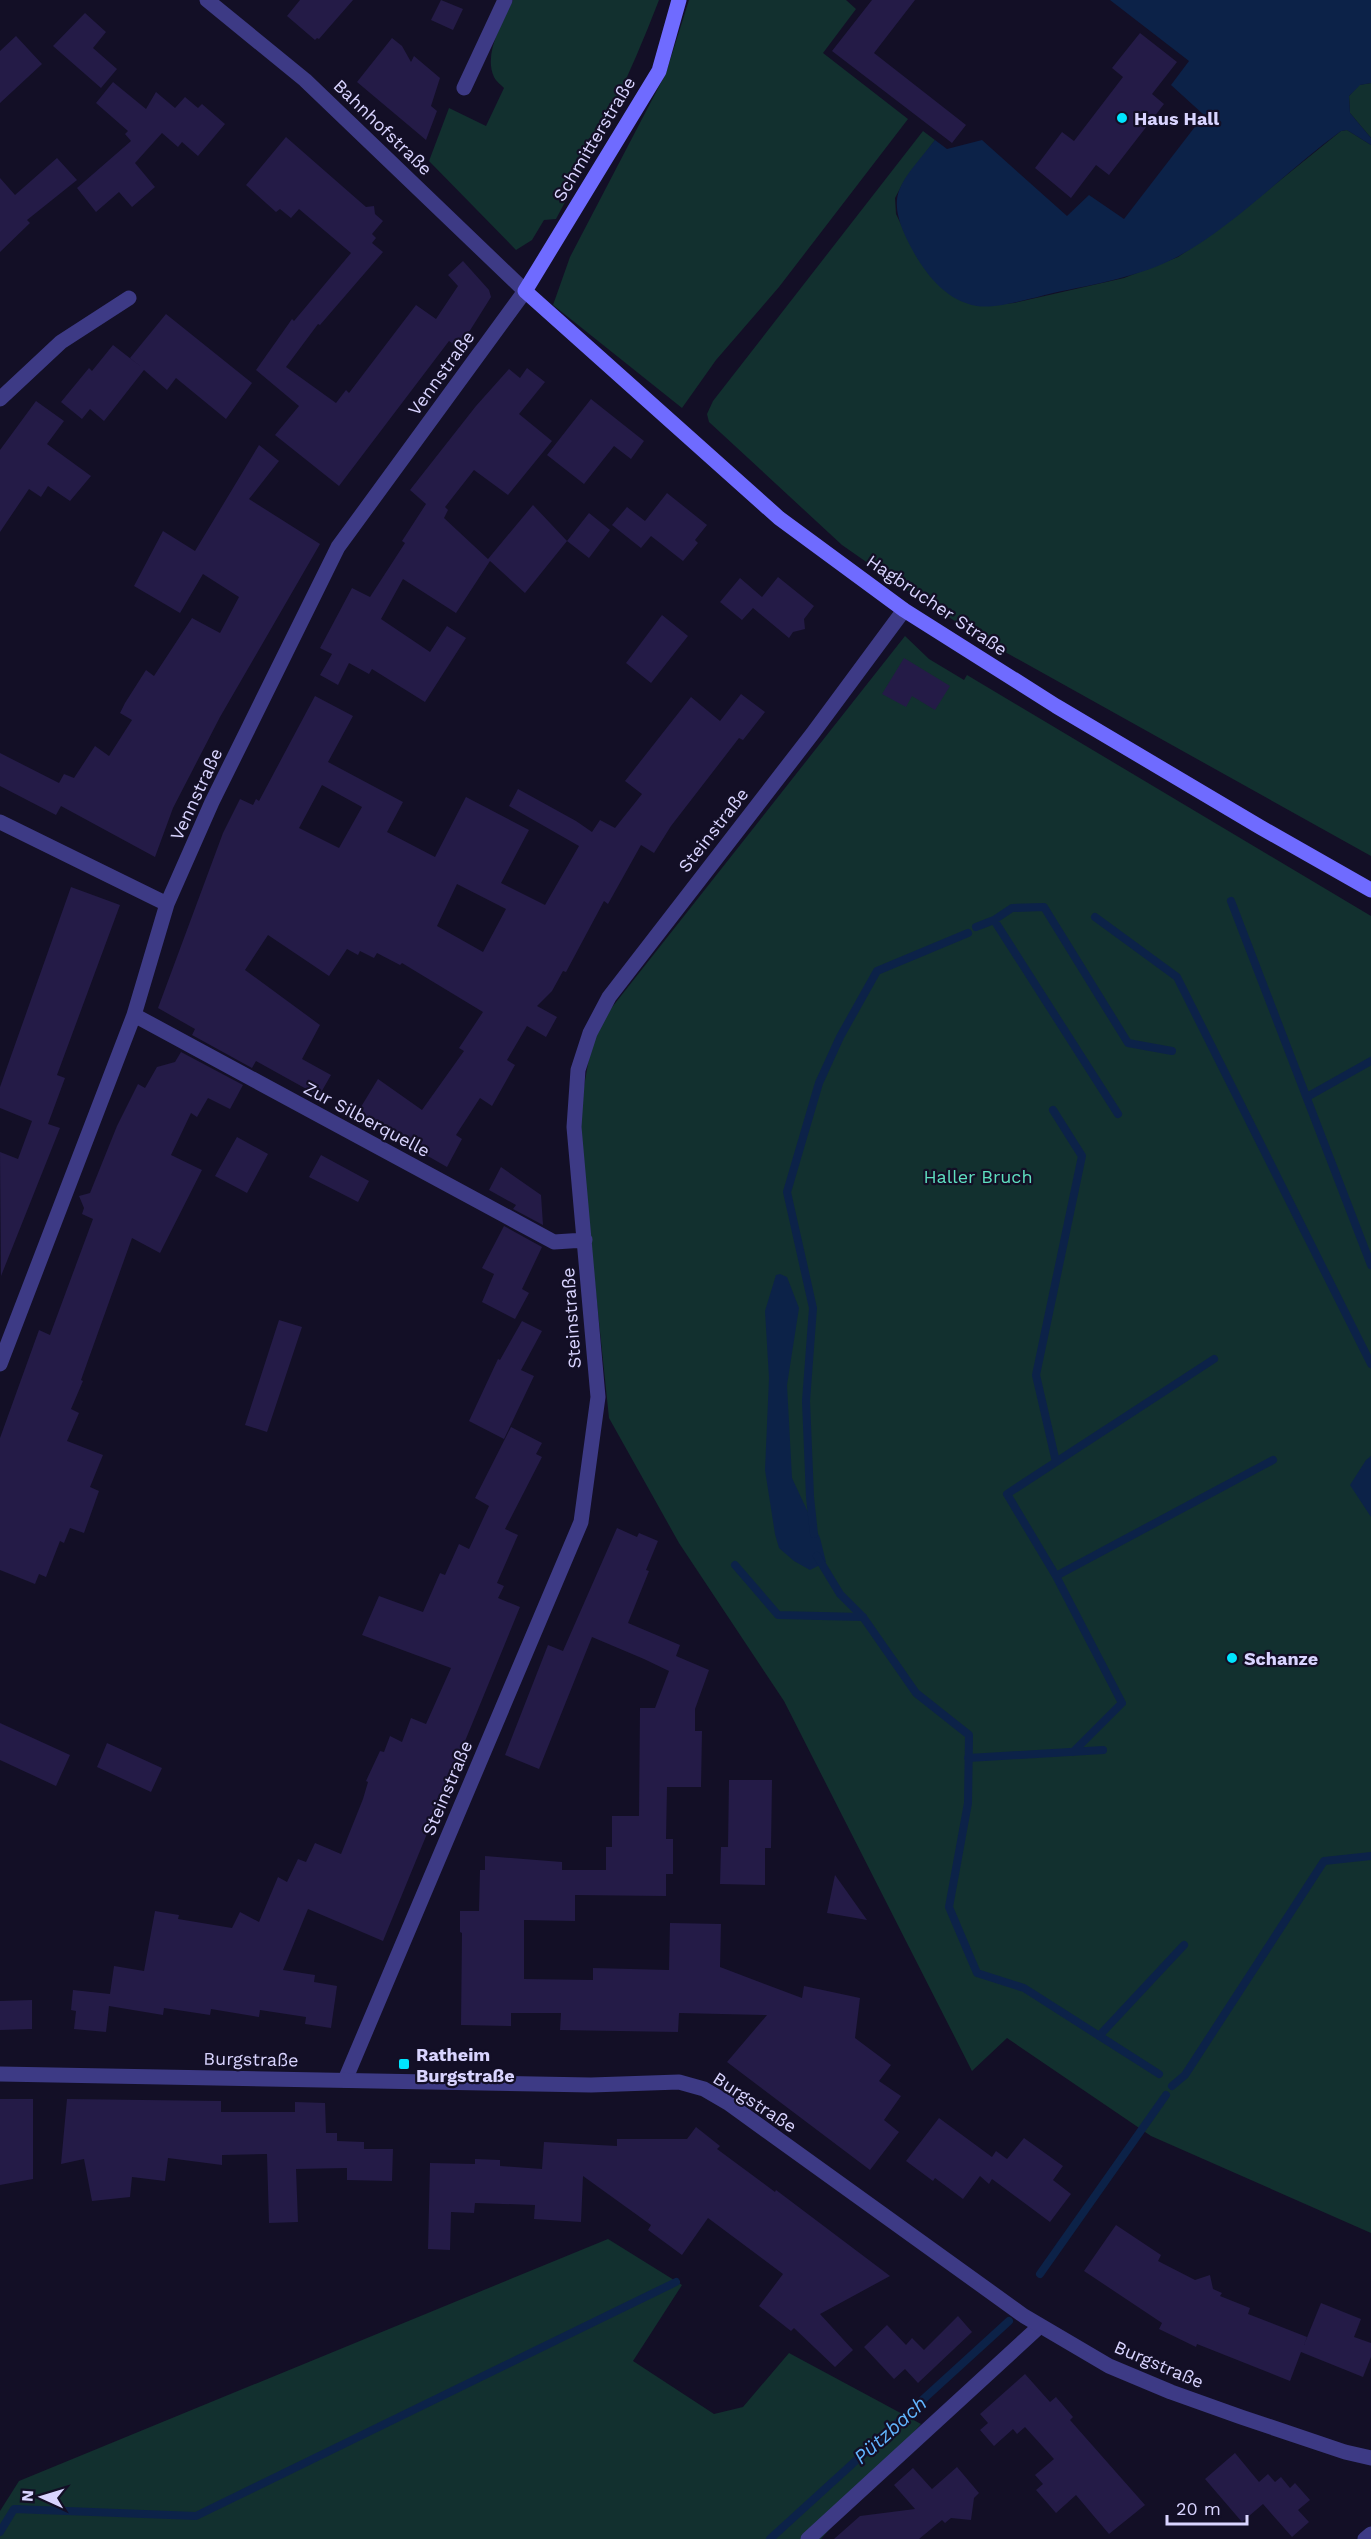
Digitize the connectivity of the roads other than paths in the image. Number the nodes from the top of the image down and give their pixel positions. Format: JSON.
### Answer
{"nodes":[{"id":1,"x":207,"y":0,"type":"edge"},
{"id":2,"x":505,"y":0,"type":"edge"},
{"id":3,"x":679,"y":0,"type":"edge"},
{"id":4,"x":464,"y":88,"type":"dead end"},
{"id":5,"x":525,"y":291,"type":"junction"},
{"id":6,"x":129,"y":298,"type":"dead end"},
{"id":7,"x":0,"y":399,"type":"edge"},
{"id":8,"x":904,"y":610,"type":"junction"},
{"id":9,"x":0,"y":822,"type":"edge"},
{"id":10,"x":1371,"y":890,"type":"edge"},
{"id":11,"x":167,"y":904,"type":"junction"},
{"id":12,"x":134,"y":1016,"type":"junction"},
{"id":13,"x":585,"y":1240,"type":"junction"},
{"id":14,"x":0,"y":1364,"type":"edge"},
{"id":15,"x":0,"y":2074,"type":"edge"},
{"id":16,"x":345,"y":2080,"type":"junction"},
{"id":17,"x":1040,"y":2326,"type":"junction"},
{"id":18,"x":1371,"y":2458,"type":"edge"},
{"id":19,"x":1371,"y":2534,"type":"edge"},
{"id":20,"x":808,"y":2539,"type":"edge"},
{"id":21,"x":1365,"y":2539,"type":"edge"}],
"edges":[{"from":1,"to":5,"type":"street","name":"Bahnhofstraße"},
{"from":2,"to":4,"type":"street"},
{"from":3,"to":5,"type":"main road","name":"Schmitterstraße"},
{"from":5,"to":8,"type":"main road","name":"Hagbrucher Straße"},
{"from":5,"to":11,"type":"street","name":"Vennstraße"},
{"from":6,"to":7,"type":"street"},
{"from":8,"to":10,"type":"main road","name":"Hagbrucher Straße"},
{"from":8,"to":13,"type":"street","name":"Steinstraße"},
{"from":9,"to":11,"type":"street"},
{"from":11,"to":12,"type":"street","name":"Vennstraße"},
{"from":12,"to":13,"type":"street","name":"Zur Silberquelle"},
{"from":12,"to":14,"type":"street","name":"Vennstraße"},
{"from":13,"to":16,"type":"street","name":"Steinstraße"},
{"from":15,"to":16,"type":"street","name":"Burgstraße"},
{"from":16,"to":17,"type":"street","name":"Burgstraße"},
{"from":17,"to":18,"type":"street","name":"Burgstraße"},
{"from":17,"to":20,"type":"street"},
{"from":19,"to":21,"type":"street"}]}
